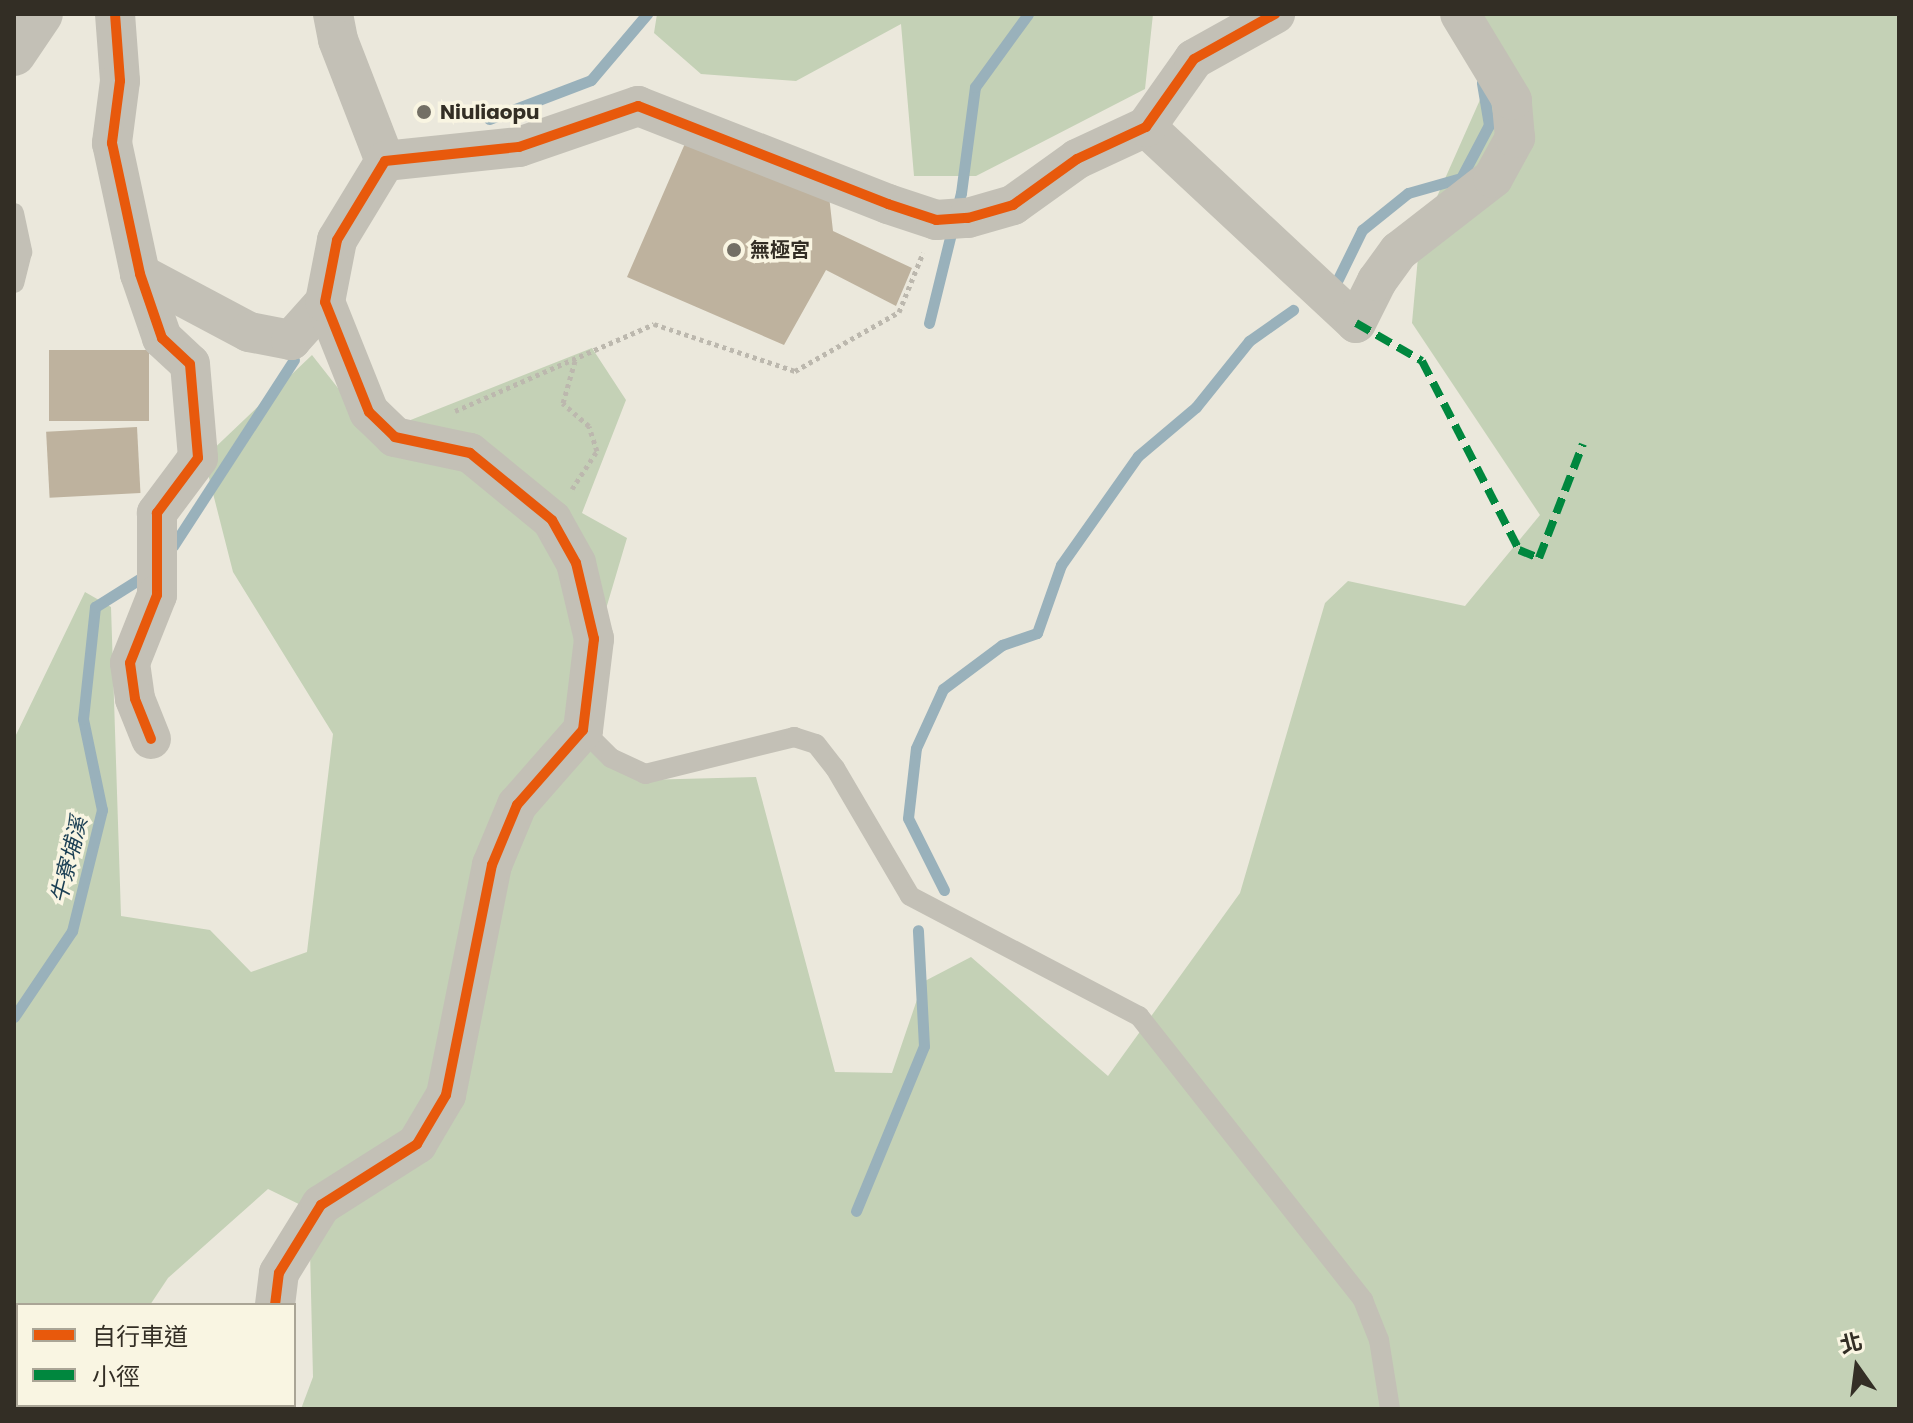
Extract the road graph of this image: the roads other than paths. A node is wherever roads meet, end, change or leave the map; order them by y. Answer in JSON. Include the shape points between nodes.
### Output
{"nodes":[{"id":1,"x":41,"y":14,"type":"edge"},
{"id":2,"x":115,"y":14,"type":"edge"},
{"id":3,"x":333,"y":14,"type":"edge"},
{"id":4,"x":1275,"y":14,"type":"edge"},
{"id":5,"x":1460,"y":14,"type":"edge"},
{"id":6,"x":14,"y":54,"type":"edge"},
{"id":7,"x":1146,"y":127,"type":"junction"},
{"id":8,"x":385,"y":161,"type":"junction"},
{"id":9,"x":14,"y":213,"type":"edge"},
{"id":10,"x":140,"y":274,"type":"junction"},
{"id":11,"x":14,"y":283,"type":"edge"},
{"id":12,"x":325,"y":302,"type":"junction"},
{"id":13,"x":583,"y":730,"type":"junction"},
{"id":14,"x":151,"y":739,"type":"dead end"},
{"id":15,"x":275,"y":1303,"type":"edge"},
{"id":16,"x":1390,"y":1409,"type":"edge"}],
"edges":[{"from":1,"to":6,"type":"street"},
{"from":2,"to":10,"type":"street","via":[[120,81],[112,143]]},
{"from":3,"to":8,"type":"street"},
{"from":4,"to":7,"type":"street","via":[[1194,59]]},
{"from":5,"to":7,"type":"street","via":[[1512,100],[1515,138],[1493,178],[1399,251],[1356,323]]},
{"from":7,"to":8,"type":"street","via":[[1077,159],[1013,205],[952,219],[638,106],[519,147]]},
{"from":8,"to":12,"type":"street","via":[[337,240]]},
{"from":9,"to":11,"type":"lane","via":[[22,252]]},
{"from":10,"to":12,"type":"street","via":[[249,332],[291,340]]},
{"from":10,"to":14,"type":"street","via":[[162,338],[190,364],[198,458],[157,513],[157,595],[130,663],[135,699]]},
{"from":12,"to":13,"type":"street","via":[[369,412],[395,437],[470,453],[552,520],[576,563],[594,639]]},
{"from":13,"to":15,"type":"street","via":[[517,805],[492,865],[446,1095],[417,1144],[321,1205],[279,1273]]},
{"from":13,"to":16,"type":"lane","via":[[611,758],[645,774],[794,737],[816,744],[910,896],[1139,1016],[1363,1300],[1382,1353]]}]}
